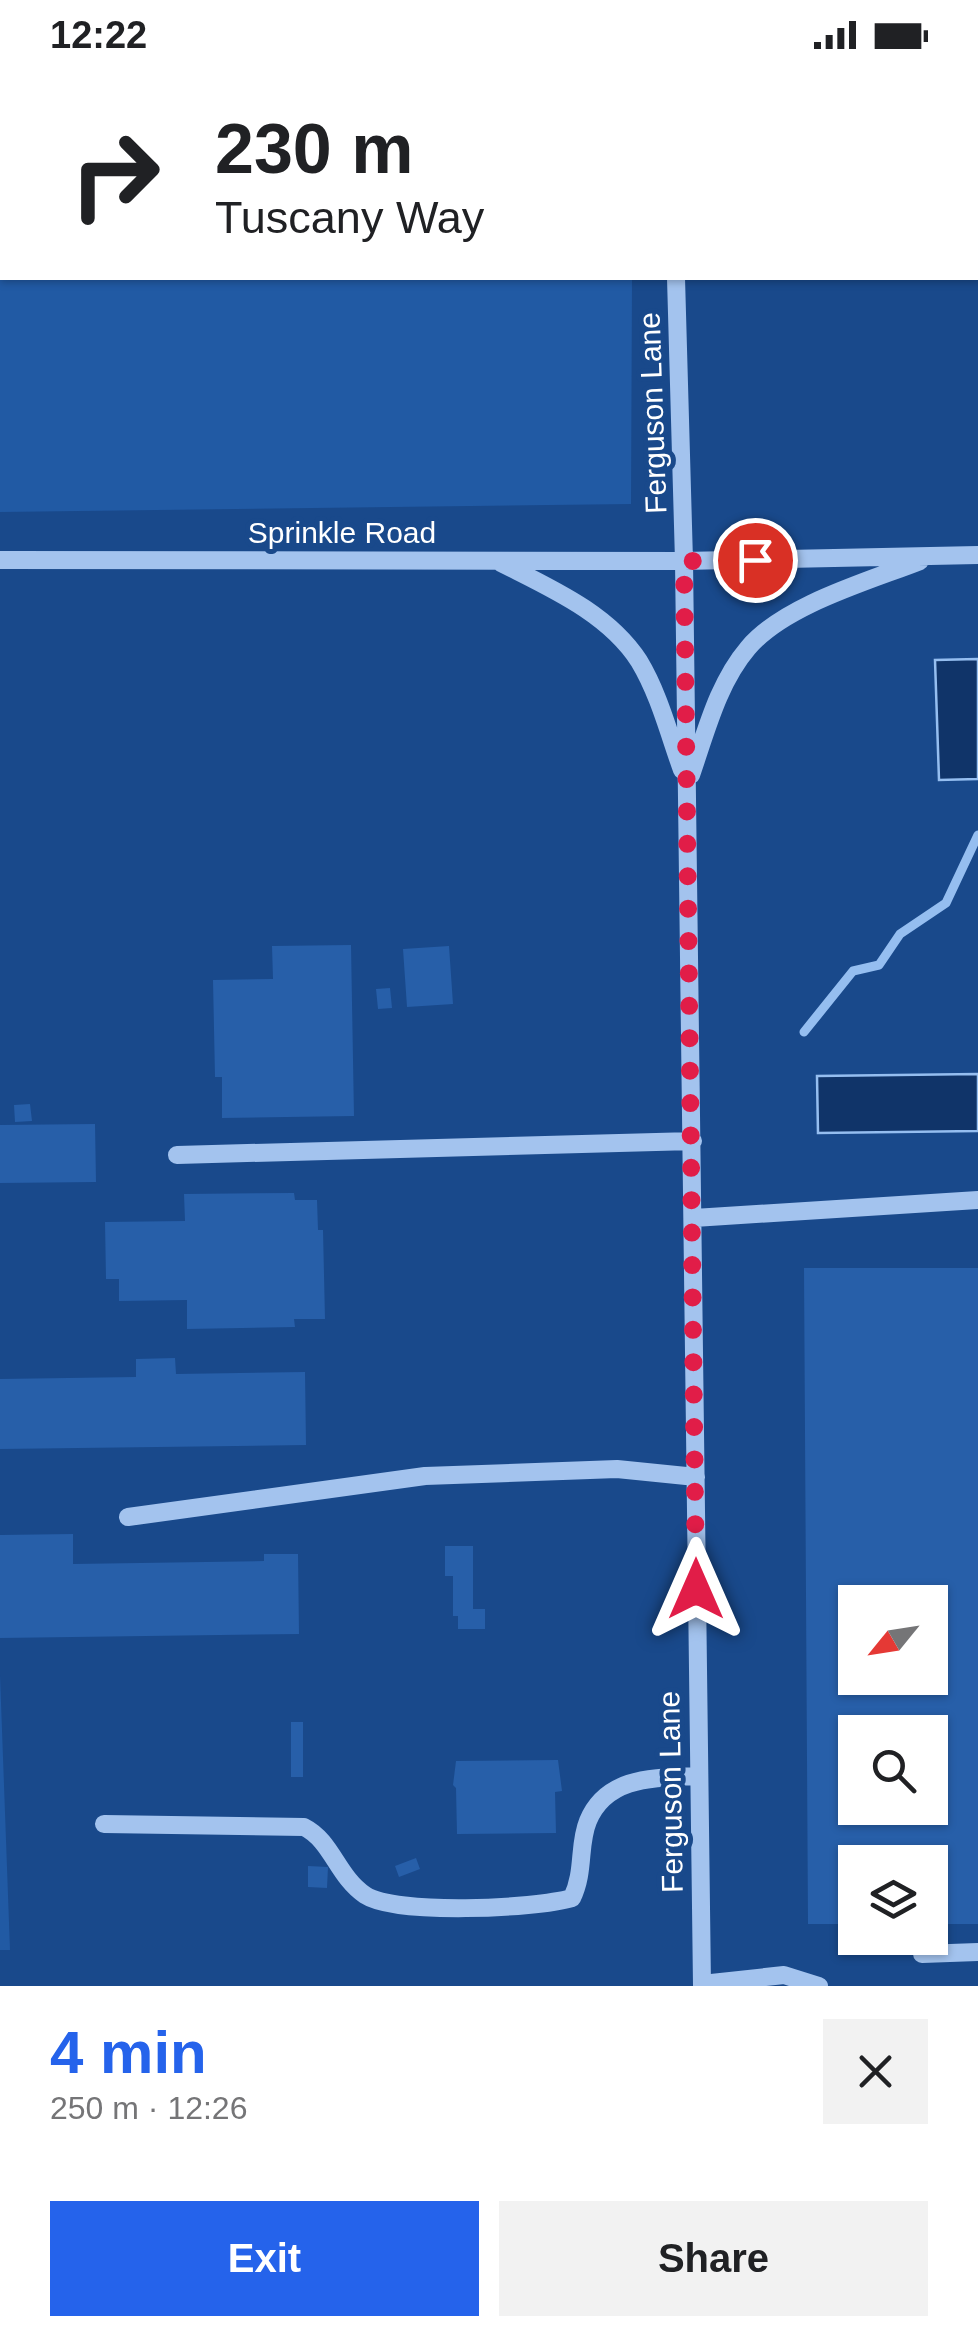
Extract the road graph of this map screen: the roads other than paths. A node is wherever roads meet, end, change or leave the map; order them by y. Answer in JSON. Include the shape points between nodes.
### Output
{"nodes":[{"id":1,"x":676,"y":280,"type":"edge"},
{"id":2,"x":978,"y":554,"type":"edge"},
{"id":3,"x":932,"y":556,"type":"junction"},
{"id":4,"x":0,"y":560,"type":"edge"},
{"id":5,"x":496,"y":561,"type":"junction"},
{"id":6,"x":684,"y":561,"type":"junction"},
{"id":7,"x":688,"y":785,"type":"junction"},
{"id":8,"x":693,"y":1141,"type":"junction"},
{"id":9,"x":177,"y":1155,"type":"dead end"},
{"id":10,"x":978,"y":1200,"type":"edge"},
{"id":11,"x":694,"y":1218,"type":"junction"},
{"id":12,"x":696,"y":1477,"type":"junction"},
{"id":13,"x":128,"y":1517,"type":"dead end"},
{"id":14,"x":698,"y":1776,"type":"junction"},
{"id":15,"x":104,"y":1824,"type":"dead end"},
{"id":16,"x":978,"y":1952,"type":"edge"},
{"id":17,"x":948,"y":1953,"type":"edge"},
{"id":18,"x":702,"y":1985,"type":"edge"},
{"id":19,"x":818,"y":1986,"type":"edge"}],
"edges":[{"from":1,"to":6,"type":"street","name":"Ferguson Lane"},
{"from":2,"to":3,"type":"street","name":"Sprinkle Road"},
{"from":3,"to":6,"type":"street","name":"Sprinkle Road"},
{"from":3,"to":7,"type":"street","via":[[809,607],[748,647],[720,694]]},
{"from":4,"to":5,"type":"street","name":"Sprinkle Road"},
{"from":5,"to":6,"type":"street","name":"Sprinkle Road"},
{"from":5,"to":7,"type":"street","via":[[570,600],[625,643],[650,680]]},
{"from":6,"to":7,"type":"street","name":"Ferguson Lane"},
{"from":7,"to":8,"type":"street","name":"Ferguson Lane"},
{"from":8,"to":9,"type":"street"},
{"from":8,"to":11,"type":"street","name":"Ferguson Lane"},
{"from":10,"to":11,"type":"street"},
{"from":11,"to":12,"type":"street","name":"Ferguson Lane"},
{"from":12,"to":13,"type":"street","via":[[617,1469],[426,1476]]},
{"from":12,"to":14,"type":"street","name":"Ferguson Lane"},
{"from":14,"to":15,"type":"street","via":[[622,1783],[588,1821],[572,1898],[512,1909],[383,1904],[363,1894],[335,1865],[321,1836],[304,1827]]},
{"from":14,"to":18,"type":"street","name":"Ferguson Lane"},
{"from":16,"to":17,"type":"street"},
{"from":18,"to":19,"type":"street","via":[[784,1975]]}]}
